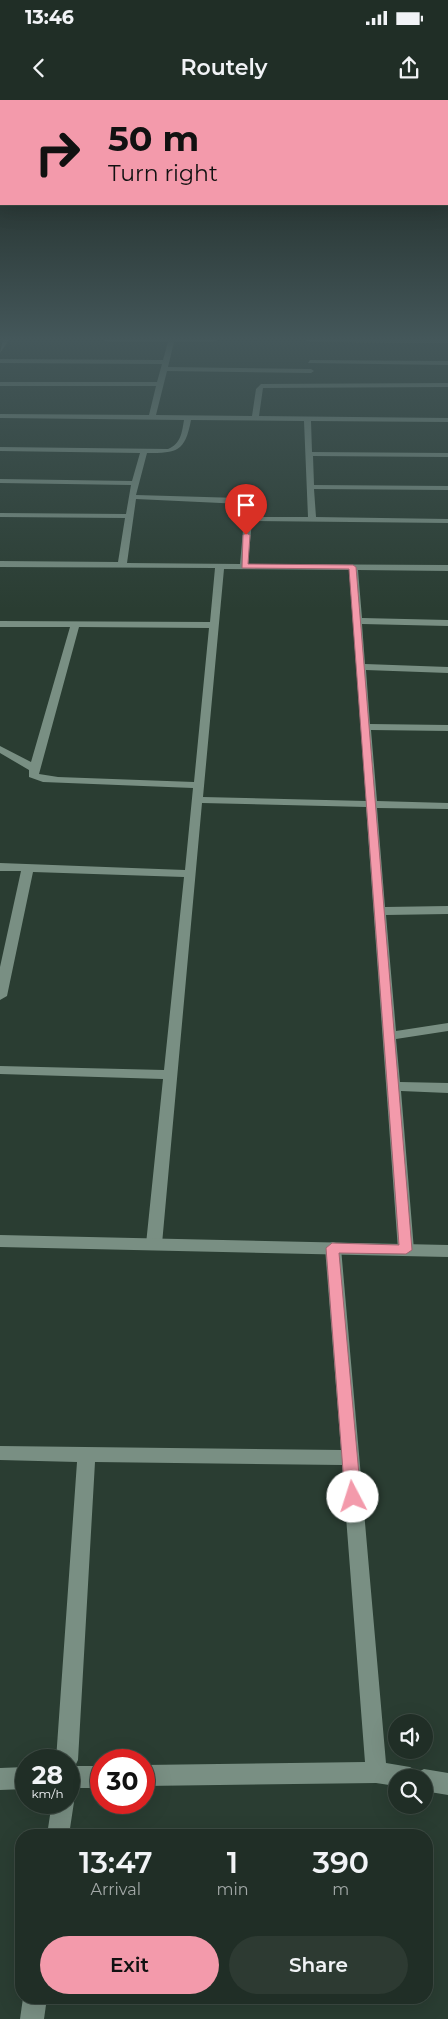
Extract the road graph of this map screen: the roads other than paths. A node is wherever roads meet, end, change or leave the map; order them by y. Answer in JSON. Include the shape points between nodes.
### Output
{"nodes":[{"id":1,"x":185,"y":430,"type":"edge"},
{"id":2,"x":308,"y":430,"type":"edge"},
{"id":3,"x":0,"y":449,"type":"edge"},
{"id":4,"x":144,"y":451,"type":"junction"},
{"id":5,"x":309,"y":454,"type":"junction"},
{"id":6,"x":448,"y":455,"type":"edge"},
{"id":7,"x":0,"y":481,"type":"edge"},
{"id":8,"x":137,"y":483,"type":"junction"},
{"id":9,"x":310,"y":487,"type":"junction"},
{"id":10,"x":448,"y":488,"type":"edge"},
{"id":11,"x":132,"y":497,"type":"junction"},
{"id":12,"x":0,"y":515,"type":"edge"},
{"id":13,"x":129,"y":516,"type":"junction"},
{"id":14,"x":248,"y":519,"type":"junction"},
{"id":15,"x":312,"y":520,"type":"junction"},
{"id":16,"x":448,"y":521,"type":"edge"},
{"id":17,"x":0,"y":564,"type":"edge"},
{"id":18,"x":122,"y":565,"type":"junction"},
{"id":19,"x":220,"y":566,"type":"junction"},
{"id":20,"x":244,"y":566,"type":"junction"},
{"id":21,"x":353,"y":567,"type":"junction"},
{"id":22,"x":448,"y":568,"type":"edge"},
{"id":23,"x":357,"y":622,"type":"junction"},
{"id":24,"x":448,"y":623,"type":"edge"},
{"id":25,"x":0,"y":624,"type":"edge"},
{"id":26,"x":75,"y":624,"type":"junction"},
{"id":27,"x":215,"y":625,"type":"junction"},
{"id":28,"x":361,"y":668,"type":"junction"},
{"id":29,"x":448,"y":670,"type":"edge"},
{"id":30,"x":366,"y":727,"type":"junction"},
{"id":31,"x":448,"y":728,"type":"edge"},
{"id":32,"x":0,"y":748,"type":"edge"},
{"id":33,"x":34,"y":768,"type":"junction"},
{"id":34,"x":198,"y":785,"type":"junction"},
{"id":35,"x":198,"y":800,"type":"junction"},
{"id":36,"x":372,"y":804,"type":"junction"},
{"id":37,"x":448,"y":806,"type":"edge"},
{"id":38,"x":0,"y":867,"type":"edge"},
{"id":39,"x":28,"y":868,"type":"junction"},
{"id":40,"x":190,"y":874,"type":"junction"},
{"id":41,"x":448,"y":910,"type":"edge"},
{"id":42,"x":380,"y":911,"type":"junction"},
{"id":43,"x":0,"y":996,"type":"edge"},
{"id":44,"x":448,"y":1027,"type":"edge"},
{"id":45,"x":389,"y":1036,"type":"junction"},
{"id":46,"x":0,"y":1070,"type":"edge"},
{"id":47,"x":170,"y":1075,"type":"junction"},
{"id":48,"x":393,"y":1086,"type":"junction"},
{"id":49,"x":448,"y":1088,"type":"edge"},
{"id":50,"x":0,"y":1241,"type":"edge"},
{"id":51,"x":154,"y":1244,"type":"junction"},
{"id":52,"x":332,"y":1248,"type":"junction"},
{"id":53,"x":406,"y":1250,"type":"junction"},
{"id":54,"x":448,"y":1251,"type":"edge"},
{"id":55,"x":0,"y":1453,"type":"edge"},
{"id":56,"x":86,"y":1454,"type":"junction"},
{"id":57,"x":350,"y":1458,"type":"junction"},
{"id":58,"x":68,"y":1749,"type":"edge"},
{"id":59,"x":376,"y":1772,"type":"junction"},
{"id":60,"x":388,"y":1774,"type":"edge"},
{"id":61,"x":155,"y":1776,"type":"edge"},
{"id":62,"x":15,"y":1778,"type":"edge"},
{"id":63,"x":0,"y":1779,"type":"edge"},
{"id":64,"x":433,"y":1782,"type":"edge"},
{"id":65,"x":448,"y":1784,"type":"edge"},
{"id":66,"x":61,"y":1814,"type":"edge"},
{"id":67,"x":59,"y":1829,"type":"edge"},
{"id":68,"x":34,"y":2004,"type":"edge"},
{"id":69,"x":32,"y":2019,"type":"edge"}],
"edges":[{"from":1,"to":4,"type":"street","via":[[177,449]]},
{"from":2,"to":5,"type":"street"},
{"from":3,"to":4,"type":"street"},
{"from":4,"to":8,"type":"street"},
{"from":5,"to":6,"type":"street"},
{"from":5,"to":9,"type":"street"},
{"from":7,"to":8,"type":"street"},
{"from":8,"to":11,"type":"street"},
{"from":9,"to":10,"type":"street"},
{"from":9,"to":15,"type":"street"},
{"from":11,"to":13,"type":"street"},
{"from":11,"to":14,"type":"street","via":[[239,500],[246,503]]},
{"from":12,"to":13,"type":"street"},
{"from":13,"to":18,"type":"street"},
{"from":14,"to":15,"type":"street"},
{"from":14,"to":20,"type":"street"},
{"from":15,"to":16,"type":"street"},
{"from":17,"to":18,"type":"street"},
{"from":18,"to":19,"type":"street"},
{"from":19,"to":20,"type":"street"},
{"from":19,"to":27,"type":"street"},
{"from":20,"to":21,"type":"street"},
{"from":21,"to":22,"type":"street"},
{"from":21,"to":23,"type":"street"},
{"from":23,"to":24,"type":"street"},
{"from":23,"to":28,"type":"street"},
{"from":25,"to":26,"type":"street"},
{"from":26,"to":27,"type":"street"},
{"from":26,"to":33,"type":"street"},
{"from":27,"to":34,"type":"street"},
{"from":28,"to":29,"type":"street"},
{"from":28,"to":30,"type":"street"},
{"from":30,"to":31,"type":"street"},
{"from":30,"to":36,"type":"street"},
{"from":32,"to":33,"type":"street"},
{"from":33,"to":34,"type":"street","via":[[33,775],[43,780]]},
{"from":34,"to":35,"type":"street"},
{"from":35,"to":36,"type":"street"},
{"from":35,"to":40,"type":"street"},
{"from":36,"to":37,"type":"street"},
{"from":36,"to":42,"type":"street"},
{"from":38,"to":39,"type":"street"},
{"from":39,"to":40,"type":"street"},
{"from":39,"to":43,"type":"street"},
{"from":40,"to":47,"type":"street"},
{"from":41,"to":42,"type":"street"},
{"from":42,"to":45,"type":"street"},
{"from":44,"to":45,"type":"street"},
{"from":45,"to":48,"type":"street"},
{"from":46,"to":47,"type":"street"},
{"from":47,"to":51,"type":"street"},
{"from":48,"to":49,"type":"street"},
{"from":48,"to":53,"type":"street"},
{"from":50,"to":51,"type":"street"},
{"from":51,"to":52,"type":"street"},
{"from":52,"to":53,"type":"street"},
{"from":52,"to":57,"type":"street"},
{"from":53,"to":54,"type":"street"},
{"from":55,"to":56,"type":"street"},
{"from":56,"to":57,"type":"street"},
{"from":56,"to":58,"type":"street"},
{"from":57,"to":59,"type":"street"},
{"from":59,"to":60,"type":"street"},
{"from":59,"to":61,"type":"street"},
{"from":62,"to":63,"type":"street"},
{"from":64,"to":65,"type":"street"},
{"from":66,"to":67,"type":"street"},
{"from":68,"to":69,"type":"street"}]}
